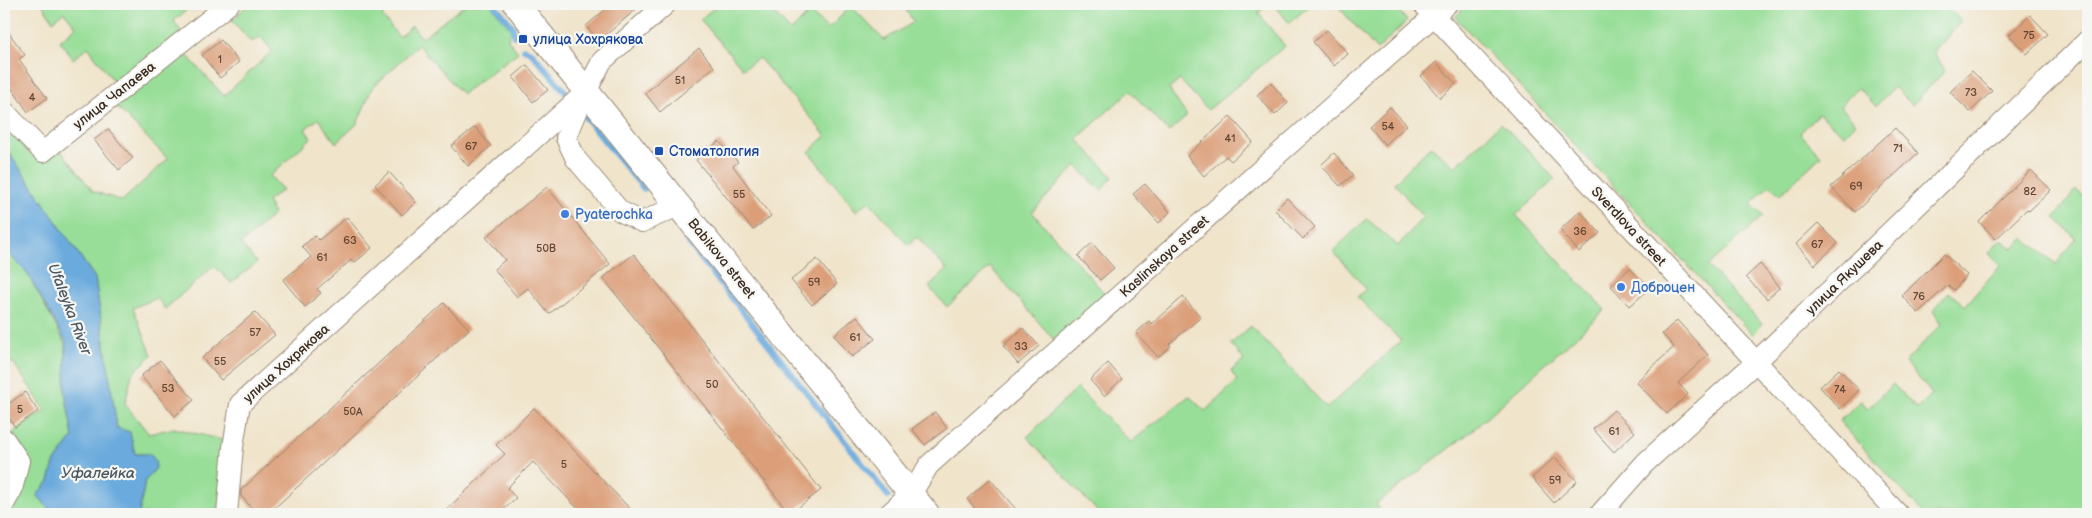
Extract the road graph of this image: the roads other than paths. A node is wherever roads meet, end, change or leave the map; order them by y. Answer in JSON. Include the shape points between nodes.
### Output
{"nodes":[{"id":1,"x":229,"y":4,"type":"edge"},
{"id":2,"x":516,"y":4,"type":"edge"},
{"id":3,"x":666,"y":4,"type":"edge"},
{"id":4,"x":1435,"y":8,"type":"edge"},
{"id":5,"x":2088,"y":40,"type":"edge"},
{"id":6,"x":586,"y":92,"type":"junction"},
{"id":7,"x":4,"y":111,"type":"edge"},
{"id":8,"x":680,"y":206,"type":"junction"},
{"id":9,"x":1756,"y":362,"type":"junction"},
{"id":10,"x":4,"y":439,"type":"edge"},
{"id":11,"x":911,"y":494,"type":"junction"},
{"id":12,"x":8,"y":497,"type":"edge"},
{"id":13,"x":1606,"y":513,"type":"edge"},
{"id":14,"x":227,"y":514,"type":"edge"},
{"id":15,"x":889,"y":514,"type":"edge"},
{"id":16,"x":926,"y":514,"type":"edge"},
{"id":17,"x":1898,"y":514,"type":"edge"}],
"edges":[{"from":1,"to":7,"type":"street","name":"улица Чапаева","via":[[43,152]]},
{"from":2,"to":6,"type":"main road","name":"Babikova street"},
{"from":3,"to":6,"type":"street","name":"улица Хохрякова","via":[[602,61]]},
{"from":4,"to":9,"type":"street","name":"Sverdlova street"},
{"from":4,"to":11,"type":"street","name":"Kaslinskaya street","via":[[929,465]]},
{"from":5,"to":9,"type":"street","name":"улица Якушева"},
{"from":6,"to":8,"type":"main road","name":"Babikova street"},
{"from":6,"to":8,"type":"street","via":[[566,138],[576,158],[620,211],[642,222]]},
{"from":6,"to":14,"type":"street","name":"улица Хохрякова","via":[[240,404],[232,446]]},
{"from":8,"to":11,"type":"main road","name":"Babikova street"},
{"from":9,"to":13,"type":"street","name":"улица Якушева","via":[[1645,463]]},
{"from":9,"to":17,"type":"street","name":"Sverdlova street"},
{"from":10,"to":12,"type":"street","via":[[19,461]]},
{"from":11,"to":15,"type":"street","name":"Kaslinskaya street"},
{"from":11,"to":16,"type":"main road","name":"Babikova street"}]}
